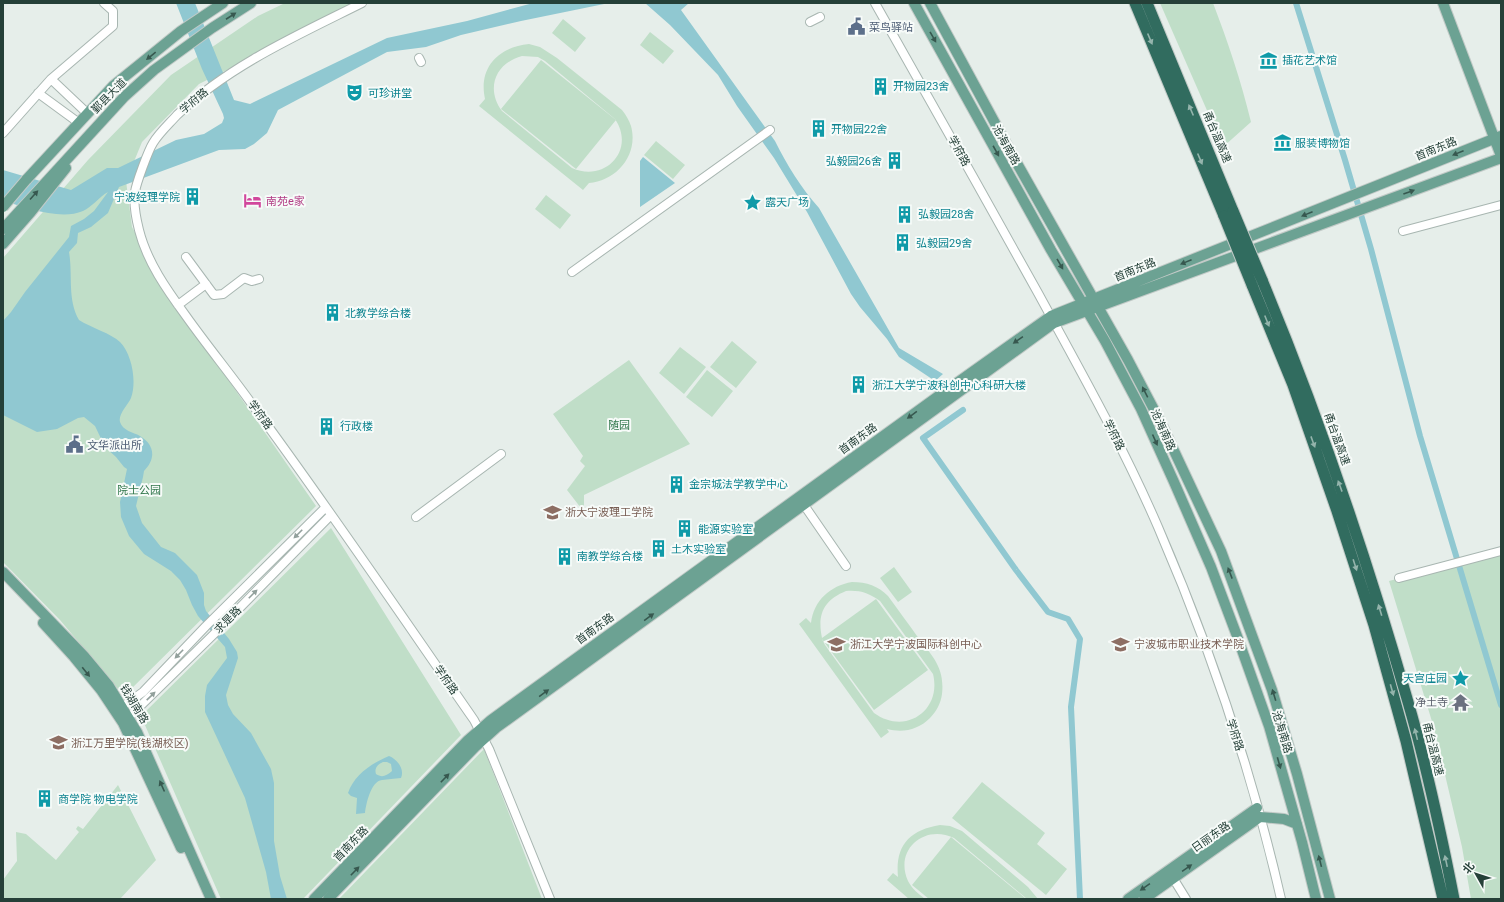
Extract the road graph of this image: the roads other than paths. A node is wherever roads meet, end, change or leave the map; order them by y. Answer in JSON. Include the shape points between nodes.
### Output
{"nodes":[{"id":1,"x":104,"y":3,"type":"edge"},
{"id":2,"x":223,"y":3,"type":"edge"},
{"id":3,"x":250,"y":3,"type":"edge"},
{"id":4,"x":362,"y":3,"type":"edge"},
{"id":5,"x":875,"y":3,"type":"edge"},
{"id":6,"x":914,"y":3,"type":"edge"},
{"id":7,"x":930,"y":3,"type":"edge"},
{"id":8,"x":1135,"y":3,"type":"edge"},
{"id":9,"x":1147,"y":3,"type":"edge"},
{"id":10,"x":1444,"y":3,"type":"edge"},
{"id":11,"x":820,"y":17,"type":"dead end"},
{"id":12,"x":810,"y":22,"type":"dead end"},
{"id":13,"x":51,"y":79,"type":"junction"},
{"id":14,"x":38,"y":93,"type":"junction"},
{"id":15,"x":88,"y":114,"type":"junction"},
{"id":16,"x":79,"y":123,"type":"junction"},
{"id":17,"x":770,"y":130,"type":"dead end"},
{"id":18,"x":3,"y":134,"type":"edge"},
{"id":19,"x":1498,"y":137,"type":"edge"},
{"id":20,"x":1501,"y":157,"type":"edge"},
{"id":21,"x":55,"y":177,"type":"junction"},
{"id":22,"x":28,"y":178,"type":"junction"},
{"id":23,"x":3,"y":200,"type":"edge"},
{"id":24,"x":1501,"y":205,"type":"edge"},
{"id":25,"x":3,"y":207,"type":"edge"},
{"id":26,"x":1228,"y":213,"type":"junction"},
{"id":27,"x":3,"y":228,"type":"edge"},
{"id":28,"x":1403,"y":231,"type":"dead end"},
{"id":29,"x":1240,"y":241,"type":"junction"},
{"id":30,"x":3,"y":244,"type":"edge"},
{"id":31,"x":186,"y":257,"type":"dead end"},
{"id":32,"x":572,"y":272,"type":"dead end"},
{"id":33,"x":259,"y":280,"type":"dead end"},
{"id":34,"x":1257,"y":282,"type":"junction"},
{"id":35,"x":206,"y":284,"type":"junction"},
{"id":36,"x":1097,"y":303,"type":"junction"},
{"id":37,"x":178,"y":305,"type":"junction"},
{"id":38,"x":1085,"y":307,"type":"junction"},
{"id":39,"x":1053,"y":320,"type":"junction"},
{"id":40,"x":501,"y":454,"type":"dead end"},
{"id":41,"x":804,"y":505,"type":"junction"},
{"id":42,"x":326,"y":507,"type":"junction"},
{"id":43,"x":331,"y":515,"type":"junction"},
{"id":44,"x":416,"y":517,"type":"dead end"},
{"id":45,"x":1501,"y":551,"type":"edge"},
{"id":46,"x":846,"y":566,"type":"dead end"},
{"id":47,"x":3,"y":572,"type":"edge"},
{"id":48,"x":1399,"y":578,"type":"dead end"},
{"id":49,"x":3,"y":582,"type":"edge"},
{"id":50,"x":119,"y":710,"type":"junction"},
{"id":51,"x":125,"y":720,"type":"junction"},
{"id":52,"x":482,"y":734,"type":"junction"},
{"id":53,"x":1258,"y":813,"type":"junction"},
{"id":54,"x":1297,"y":824,"type":"junction"},
{"id":55,"x":1173,"y":878,"type":"junction"},
{"id":56,"x":203,"y":899,"type":"edge"},
{"id":57,"x":211,"y":899,"type":"edge"},
{"id":58,"x":314,"y":899,"type":"edge"},
{"id":59,"x":328,"y":899,"type":"edge"},
{"id":60,"x":550,"y":899,"type":"edge"},
{"id":61,"x":1128,"y":899,"type":"edge"},
{"id":62,"x":1144,"y":899,"type":"edge"},
{"id":63,"x":1186,"y":899,"type":"edge"},
{"id":64,"x":1281,"y":899,"type":"edge"},
{"id":65,"x":1316,"y":899,"type":"edge"},
{"id":66,"x":1330,"y":899,"type":"edge"},
{"id":67,"x":1443,"y":899,"type":"edge"},
{"id":68,"x":1454,"y":899,"type":"edge"}],
"edges":[{"from":1,"to":13,"type":"street","via":[[113,11],[113,26]]},
{"from":2,"to":15,"type":"main road","name":"鄞县大道","one_way":true,"via":[[181,31],[113,86]]},
{"from":21,"to":3,"type":"main road","name":"鄞县大道","one_way":true,"via":[[124,96],[154,70]]},
{"from":4,"to":37,"type":"street","name":"学府路","via":[[272,49],[226,76],[194,100],[164,128],[152,144],[135,192],[139,231],[163,283]]},
{"from":5,"to":39,"type":"street","name":"学府路"},
{"from":6,"to":38,"type":"main road","name":"沧海南路","one_way":true},
{"from":7,"to":36,"type":"main road","name":"沧海南路"},
{"from":8,"to":26,"type":"highway","name":"甬台温高速","one_way":true},
{"from":26,"to":9,"type":"highway","name":"甬台温高速","one_way":true},
{"from":10,"to":19,"type":"main road"},
{"from":11,"to":12,"type":"street"},
{"from":13,"to":14,"type":"street"},
{"from":13,"to":15,"type":"street"},
{"from":14,"to":16,"type":"street"},
{"from":14,"to":18,"type":"street"},
{"from":15,"to":16,"type":"main road","name":"鄞县大道"},
{"from":16,"to":22,"type":"main road","name":"鄞县大道"},
{"from":17,"to":32,"type":"street"},
{"from":19,"to":20,"type":"main road"},
{"from":19,"to":29,"type":"main road","name":"首南东路","one_way":true},
{"from":36,"to":20,"type":"main road","name":"首南东路","one_way":true,"via":[[1373,206]]},
{"from":27,"to":21,"type":"main road","name":"鄞县大道","one_way":true},
{"from":21,"to":30,"type":"main road","via":[[31,212]]},
{"from":22,"to":23,"type":"main road","bridge":true},
{"from":22,"to":25,"type":"main road","name":"鄞县大道","bridge":true},
{"from":24,"to":28,"type":"street"},
{"from":26,"to":29,"type":"highway","name":"甬台温高速","bridge":true},
{"from":29,"to":34,"type":"highway","name":"甬台温高速","bridge":true},
{"from":29,"to":36,"type":"main road","name":"首南东路","one_way":true},
{"from":31,"to":35,"type":"street"},
{"from":33,"to":35,"type":"street","via":[[244,278],[223,294],[214,295]]},
{"from":34,"to":67,"type":"highway","name":"甬台温高速","one_way":true,"via":[[1374,625],[1406,740]]},
{"from":68,"to":34,"type":"highway","name":"甬台温高速","one_way":true,"via":[[1408,703],[1353,522],[1289,346]]},
{"from":35,"to":37,"type":"street"},
{"from":36,"to":38,"type":"main road","name":"首南东路"},
{"from":66,"to":36,"type":"main road","name":"沧海南路","one_way":true,"via":[[1272,690],[1221,551],[1161,423]]},
{"from":37,"to":42,"type":"street","name":"学府路"},
{"from":38,"to":39,"type":"main road","name":"首南东路"},
{"from":38,"to":54,"type":"main road","name":"沧海南路","one_way":true,"via":[[1141,409],[1211,567],[1268,726]]},
{"from":39,"to":41,"type":"main road","name":"首南东路"},
{"from":39,"to":52,"type":"main road","name":"首南东路","one_way":true,"via":[[937,397],[695,571],[491,720]]},
{"from":39,"to":53,"type":"street","name":"学府路","via":[[1092,390],[1158,526],[1215,673]]},
{"from":40,"to":44,"type":"street"},
{"from":41,"to":46,"type":"street"},
{"from":52,"to":41,"type":"main road","name":"首南东路","one_way":true,"via":[[496,728]]},
{"from":42,"to":43,"type":"street","name":"学府路"},
{"from":42,"to":50,"type":"street","name":"求是路","one_way":true,"via":[[143,692]]},
{"from":51,"to":43,"type":"street","name":"求是路","one_way":true},
{"from":43,"to":52,"type":"street","name":"学府路"},
{"from":45,"to":48,"type":"street"},
{"from":47,"to":50,"type":"main road","name":"钱湖南路","via":[[84,656],[109,686]]},
{"from":49,"to":50,"type":"main road","name":"钱湖南路","one_way":true,"via":[[74,657]]},
{"from":50,"to":51,"type":"main road","name":"钱湖南路"},
{"from":51,"to":56,"type":"main road","name":"钱湖南路"},
{"from":57,"to":51,"type":"main road","name":"钱湖南路","one_way":true,"via":[[137,732]]},
{"from":52,"to":58,"type":"main road","name":"首南东路","via":[[468,740]]},
{"from":59,"to":52,"type":"main road","name":"首南东路","one_way":true},
{"from":52,"to":60,"type":"street","name":"学府路"},
{"from":53,"to":54,"type":"main road"},
{"from":55,"to":53,"type":"main road","name":"日丽东路","one_way":true},
{"from":53,"to":61,"type":"main road","name":"日丽东路","one_way":true},
{"from":53,"to":64,"type":"street","name":"学府路"},
{"from":54,"to":65,"type":"main road","name":"沧海南路"},
{"from":55,"to":62,"type":"main road","name":"日丽东路"},
{"from":55,"to":63,"type":"street"}]}
